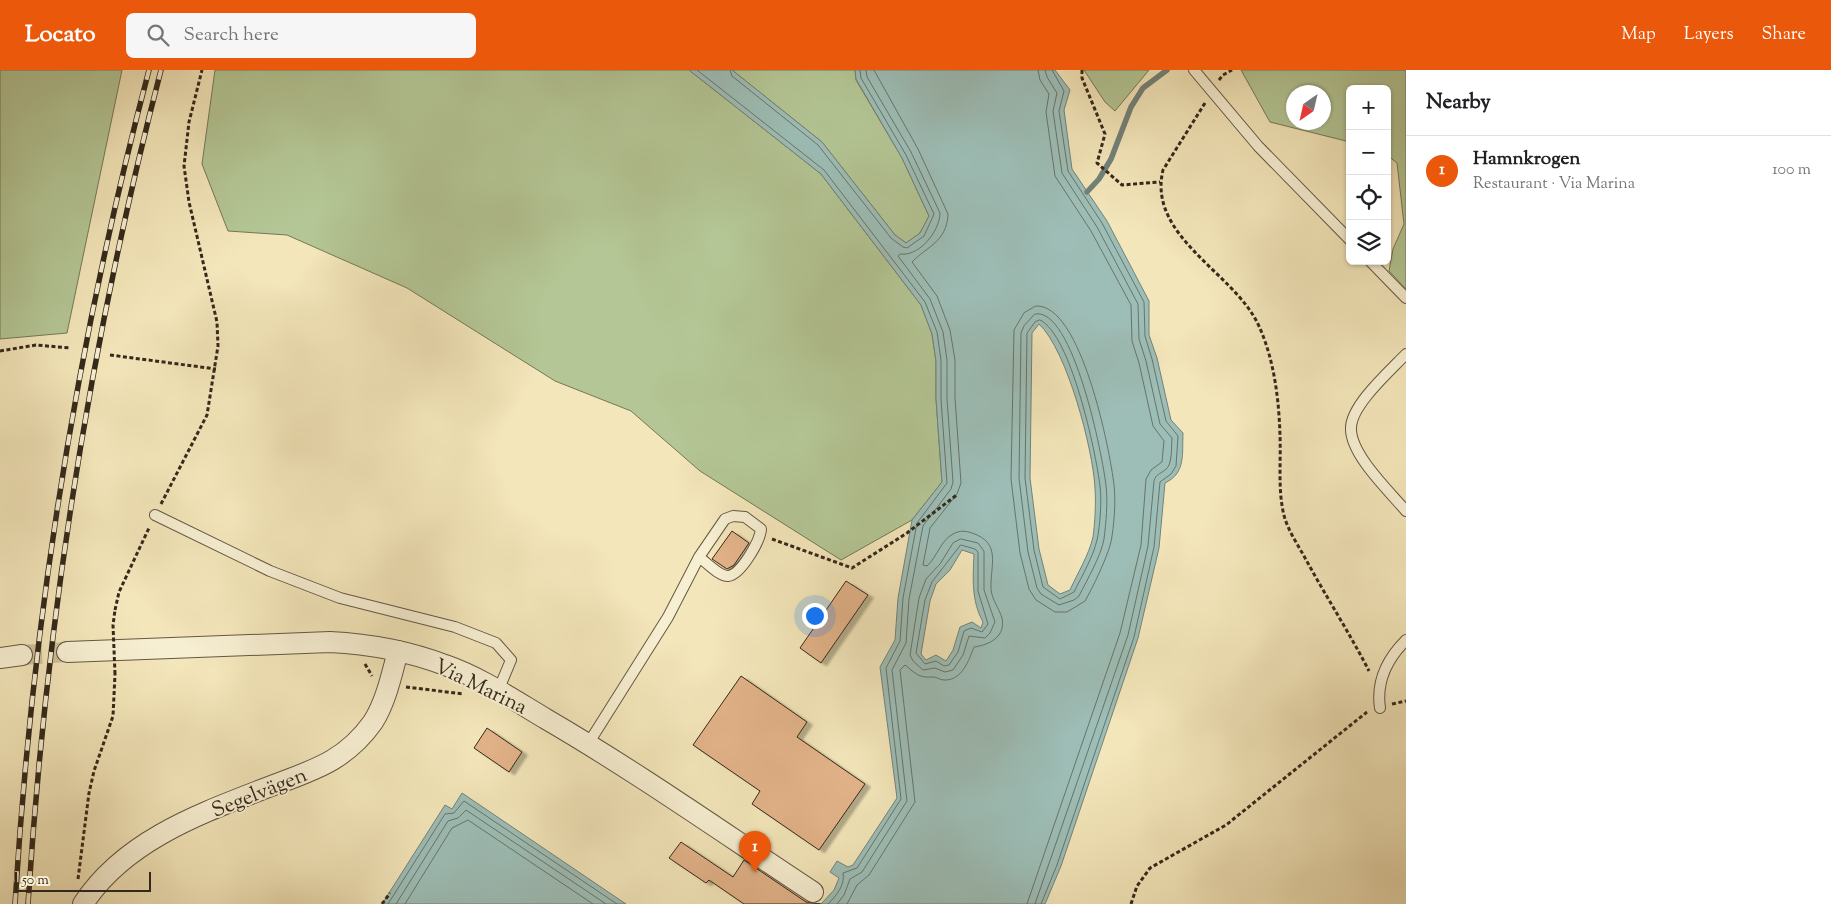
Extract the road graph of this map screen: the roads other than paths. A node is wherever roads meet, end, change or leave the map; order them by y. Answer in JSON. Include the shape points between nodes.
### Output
{"nodes":[{"id":1,"x":1194,"y":70,"type":"edge"},
{"id":2,"x":1346,"y":236,"type":"edge"},
{"id":3,"x":1374,"y":265,"type":"edge"},
{"id":4,"x":1406,"y":298,"type":"edge"},
{"id":5,"x":1406,"y":354,"type":"edge"},
{"id":6,"x":1406,"y":510,"type":"edge"},
{"id":7,"x":154,"y":515,"type":"road end"},
{"id":8,"x":699,"y":557,"type":"junction"},
{"id":9,"x":1406,"y":640,"type":"edge"},
{"id":10,"x":398,"y":651,"type":"junction"},
{"id":11,"x":67,"y":652,"type":"tunnel mouth"},
{"id":12,"x":22,"y":655,"type":"tunnel mouth"},
{"id":13,"x":0,"y":658,"type":"edge"},
{"id":14,"x":498,"y":691,"type":"junction"},
{"id":15,"x":1380,"y":708,"type":"road end"},
{"id":16,"x":588,"y":744,"type":"junction"},
{"id":17,"x":814,"y":892,"type":"dead end"},
{"id":18,"x":83,"y":904,"type":"edge"}],
"edges":[{"from":1,"to":2,"type":"lane","via":[[1258,146]]},
{"from":3,"to":4,"type":"lane"},
{"from":5,"to":6,"type":"lane","via":[[1356,412],[1350,426],[1362,458]]},
{"from":7,"to":14,"type":"lane","via":[[270,570],[340,598],[455,627],[496,643],[511,660]]},
{"from":8,"to":8,"type":"lane","via":[[725,519],[745,517],[761,530],[757,545],[733,574],[720,573]]},
{"from":8,"to":16,"type":"lane","via":[[668,617]]},
{"from":9,"to":15,"type":"lane","via":[[1394,652],[1380,680]]},
{"from":10,"to":11,"type":"street","name":"Via Marina","via":[[365,644],[330,642]]},
{"from":10,"to":14,"type":"street","name":"Via Marina","via":[[447,665]]},
{"from":10,"to":18,"type":"street","name":"Segelvägen","via":[[374,720],[354,745],[330,764],[170,828],[134,851],[91,892]]},
{"from":12,"to":13,"type":"street"},
{"from":14,"to":16,"type":"street","name":"Via Marina"},
{"from":16,"to":17,"type":"street","name":"Via Marina"}]}
